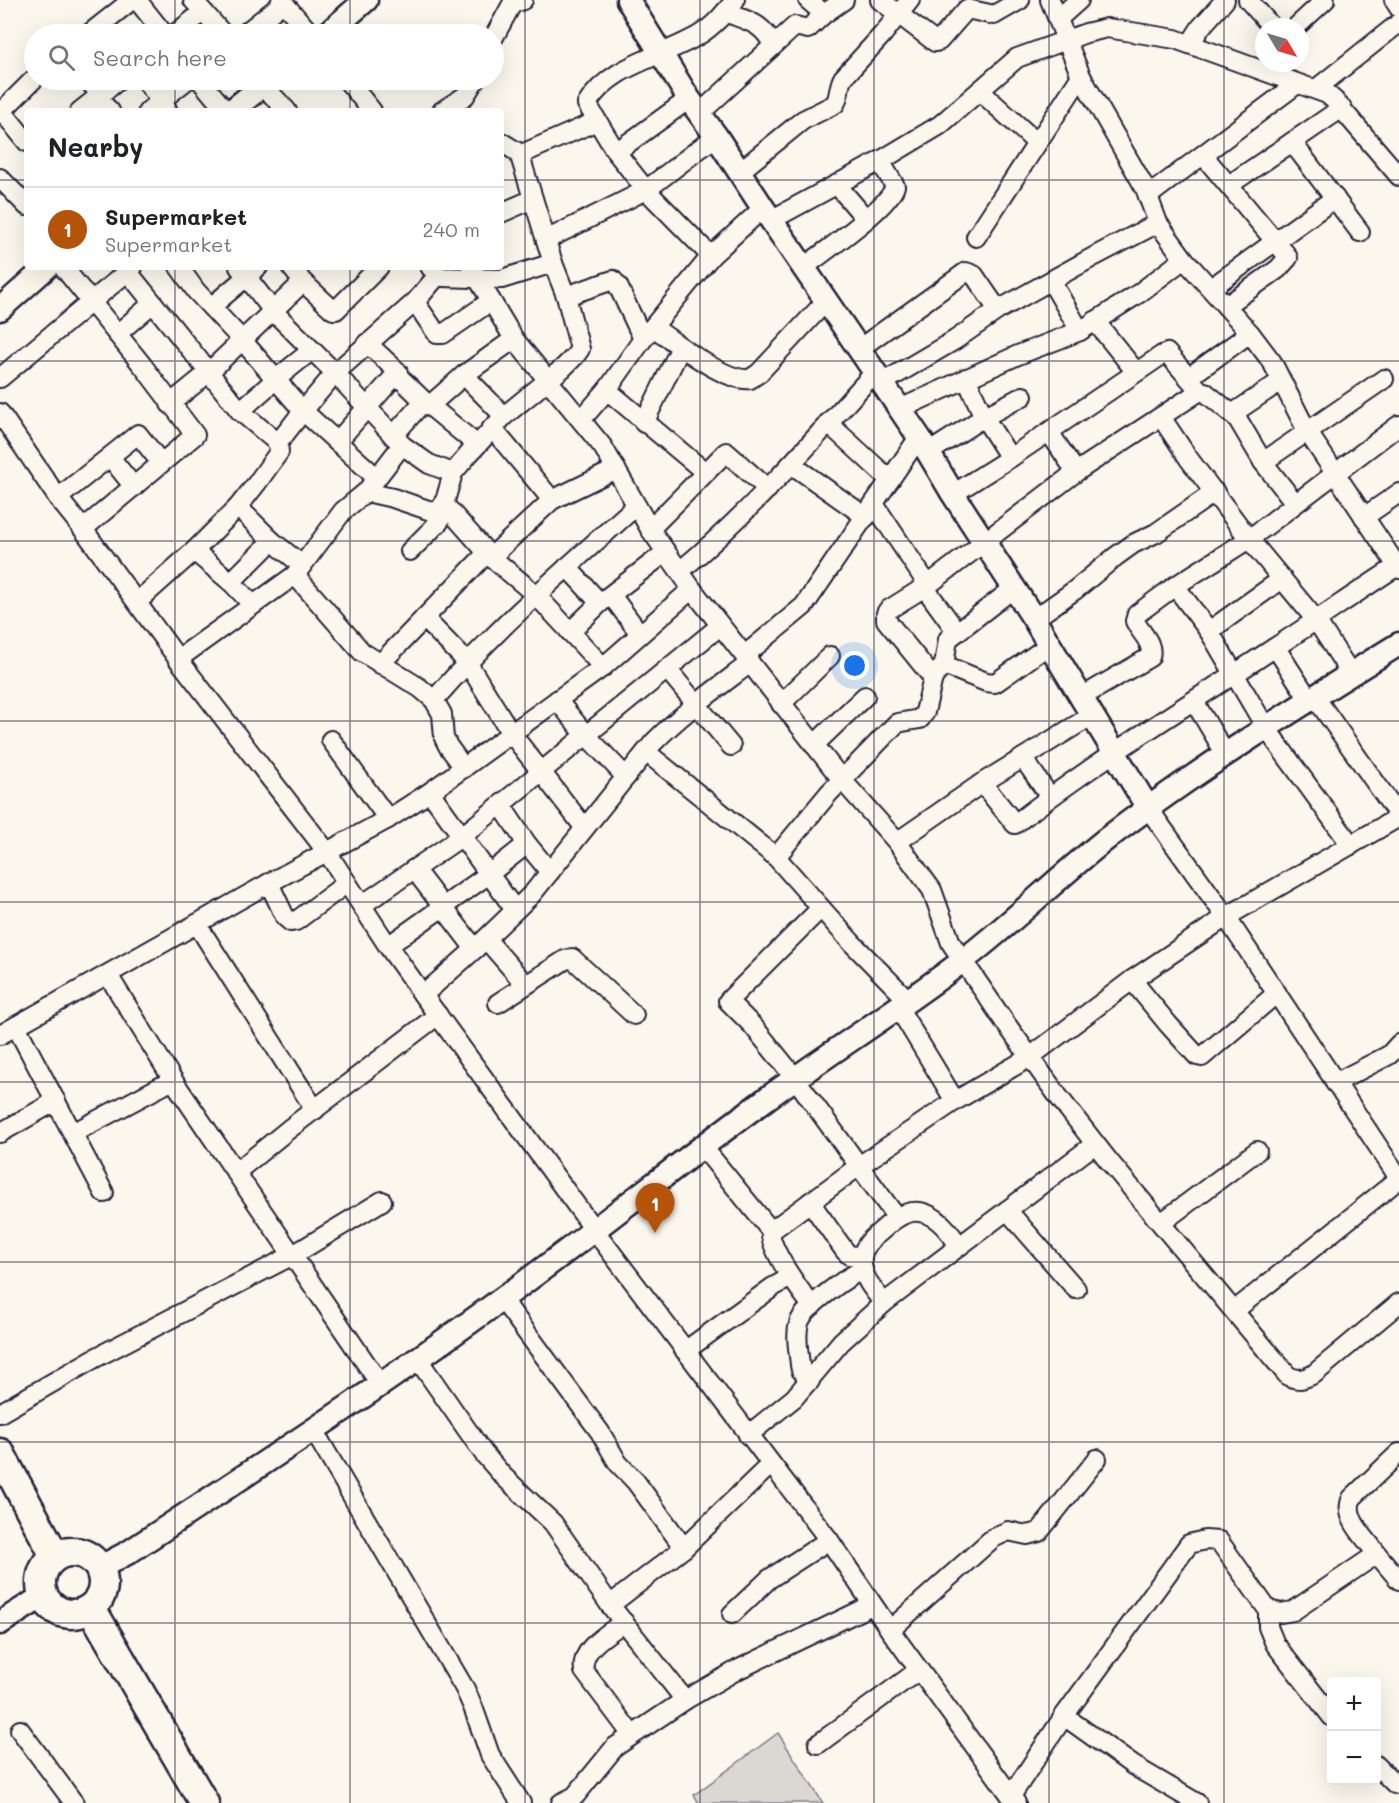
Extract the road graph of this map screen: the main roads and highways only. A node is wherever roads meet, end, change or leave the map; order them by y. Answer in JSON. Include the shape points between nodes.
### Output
{"nodes":[{"id":1,"x":0,"y":1453,"type":"edge"},
{"id":2,"x":55,"y":1556,"type":"junction"},
{"id":3,"x":91,"y":1608,"type":"junction"},
{"id":4,"x":204,"y":1803,"type":"edge"}],
"edges":[{"from":1,"to":2,"type":"main road"},
{"from":2,"to":3,"type":"main road","via":[[83,1553],[99,1568],[102,1591]]},
{"from":2,"to":3,"type":"main road","via":[[42,1572],[43,1596],[62,1613]]},
{"from":3,"to":4,"type":"main road"}]}
